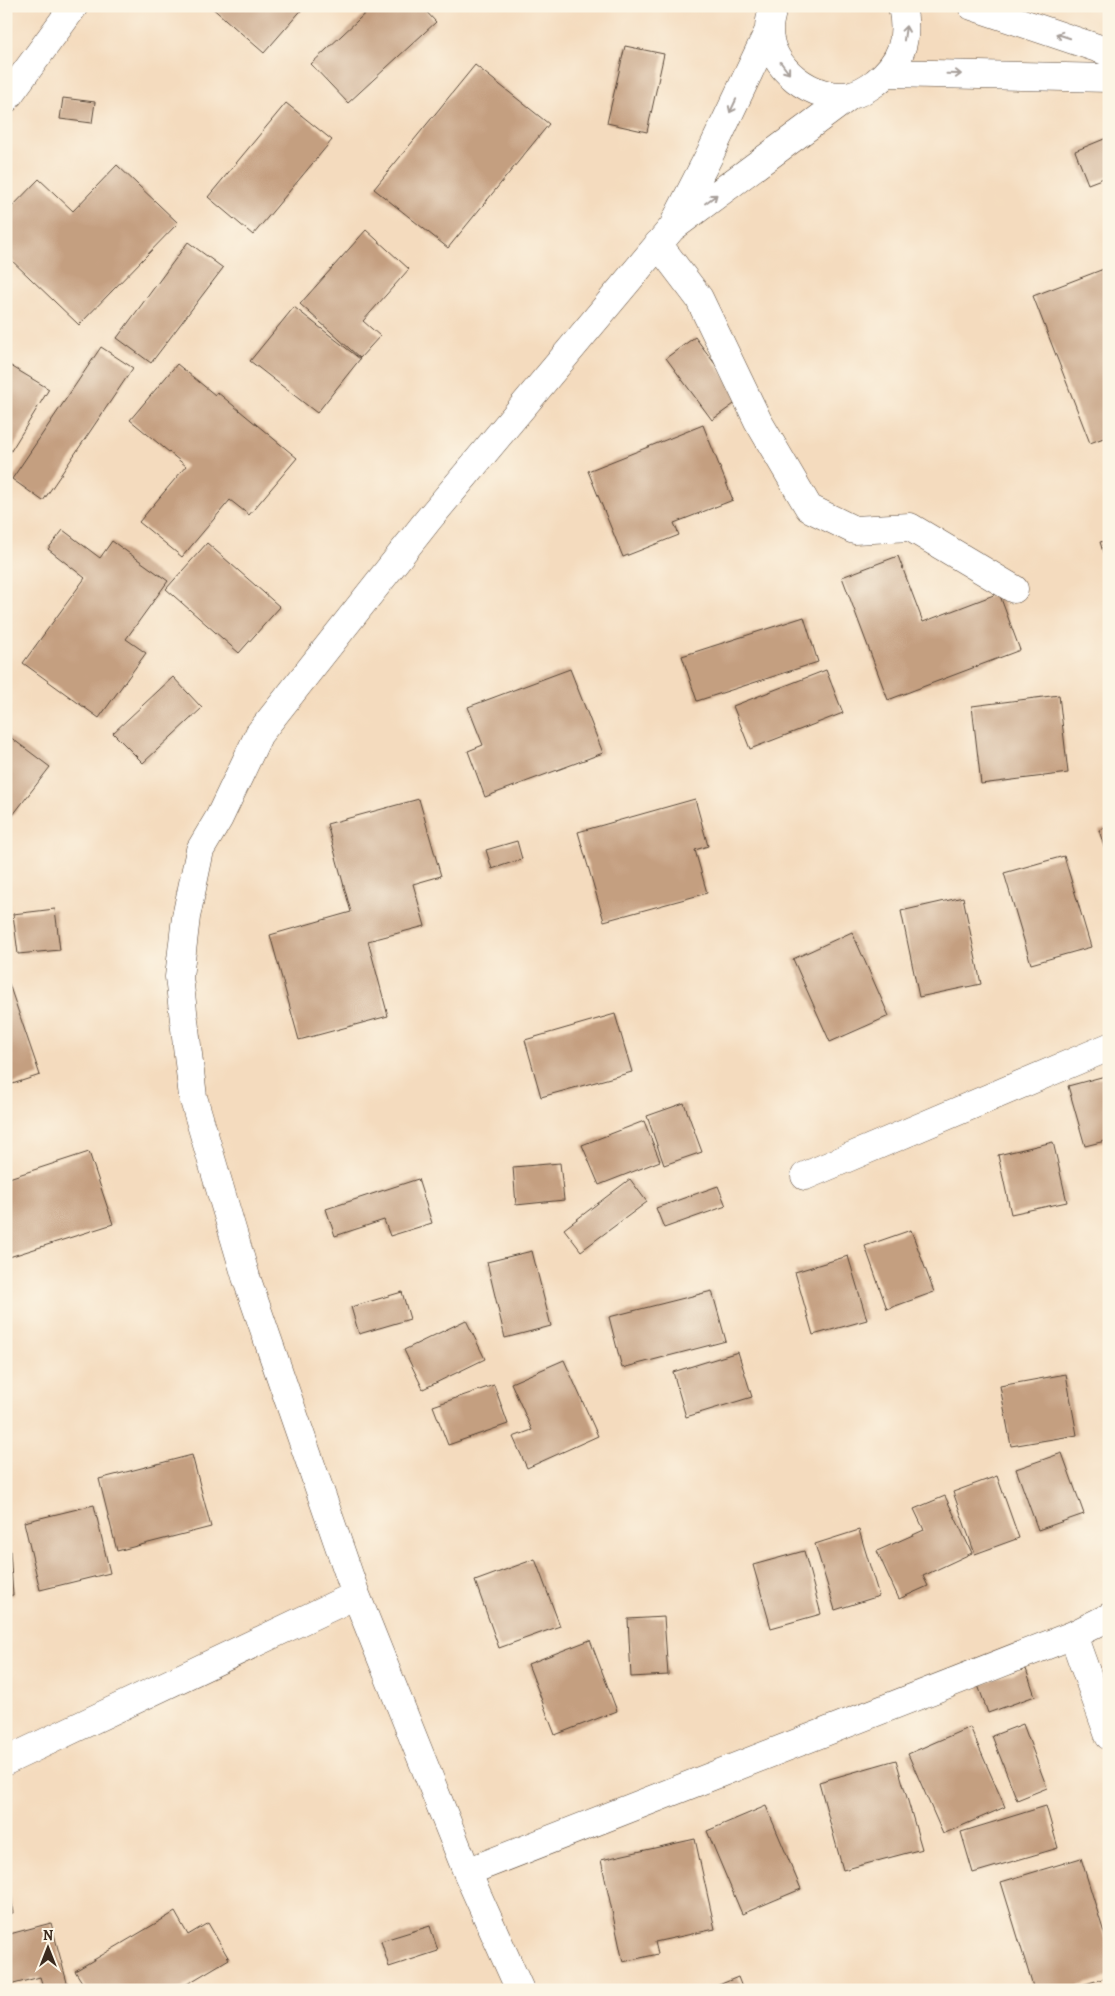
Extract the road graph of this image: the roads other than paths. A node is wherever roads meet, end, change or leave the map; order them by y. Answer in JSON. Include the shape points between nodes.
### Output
{"nodes":[{"id":1,"x":74,"y":6,"type":"edge"},
{"id":2,"x":902,"y":6,"type":"edge"},
{"id":3,"x":972,"y":6,"type":"edge"},
{"id":4,"x":771,"y":18,"type":"edge"},
{"id":5,"x":1109,"y":52,"type":"edge"},
{"id":6,"x":888,"y":73,"type":"junction"},
{"id":7,"x":1109,"y":78,"type":"edge"},
{"id":8,"x":851,"y":95,"type":"junction"},
{"id":9,"x":6,"y":99,"type":"edge"},
{"id":10,"x":665,"y":236,"type":"junction"},
{"id":11,"x":1014,"y":589,"type":"dead end"},
{"id":12,"x":1109,"y":1047,"type":"edge"},
{"id":13,"x":805,"y":1176,"type":"dead end"},
{"id":14,"x":356,"y":1594,"type":"junction"},
{"id":15,"x":1109,"y":1617,"type":"edge"},
{"id":16,"x":1073,"y":1635,"type":"junction"},
{"id":17,"x":1109,"y":1736,"type":"edge"},
{"id":18,"x":6,"y":1761,"type":"edge"},
{"id":19,"x":467,"y":1872,"type":"junction"},
{"id":20,"x":520,"y":1990,"type":"edge"}],
"edges":[{"from":1,"to":9,"type":"street"},
{"from":6,"to":2,"type":"street","one_way":true,"via":[[902,50],[906,24]]},
{"from":5,"to":3,"type":"street","one_way":true},
{"from":4,"to":8,"type":"street","one_way":true,"via":[[776,56],[791,77],[814,91]]},
{"from":4,"to":10,"type":"street","one_way":true,"via":[[711,152]]},
{"from":6,"to":7,"type":"street","one_way":true},
{"from":6,"to":8,"type":"street","via":[[866,89]]},
{"from":10,"to":8,"type":"street","one_way":true},
{"from":10,"to":11,"type":"street","via":[[699,298],[758,421],[809,508],[854,530],[910,527]]},
{"from":10,"to":14,"type":"street","via":[[428,520],[259,734],[200,850],[186,917],[179,977],[193,1097],[246,1277]]},
{"from":12,"to":13,"type":"street"},
{"from":14,"to":18,"type":"street"},
{"from":14,"to":19,"type":"street"},
{"from":15,"to":16,"type":"street"},
{"from":16,"to":17,"type":"street"},
{"from":16,"to":19,"type":"street"},
{"from":19,"to":20,"type":"street"}]}
